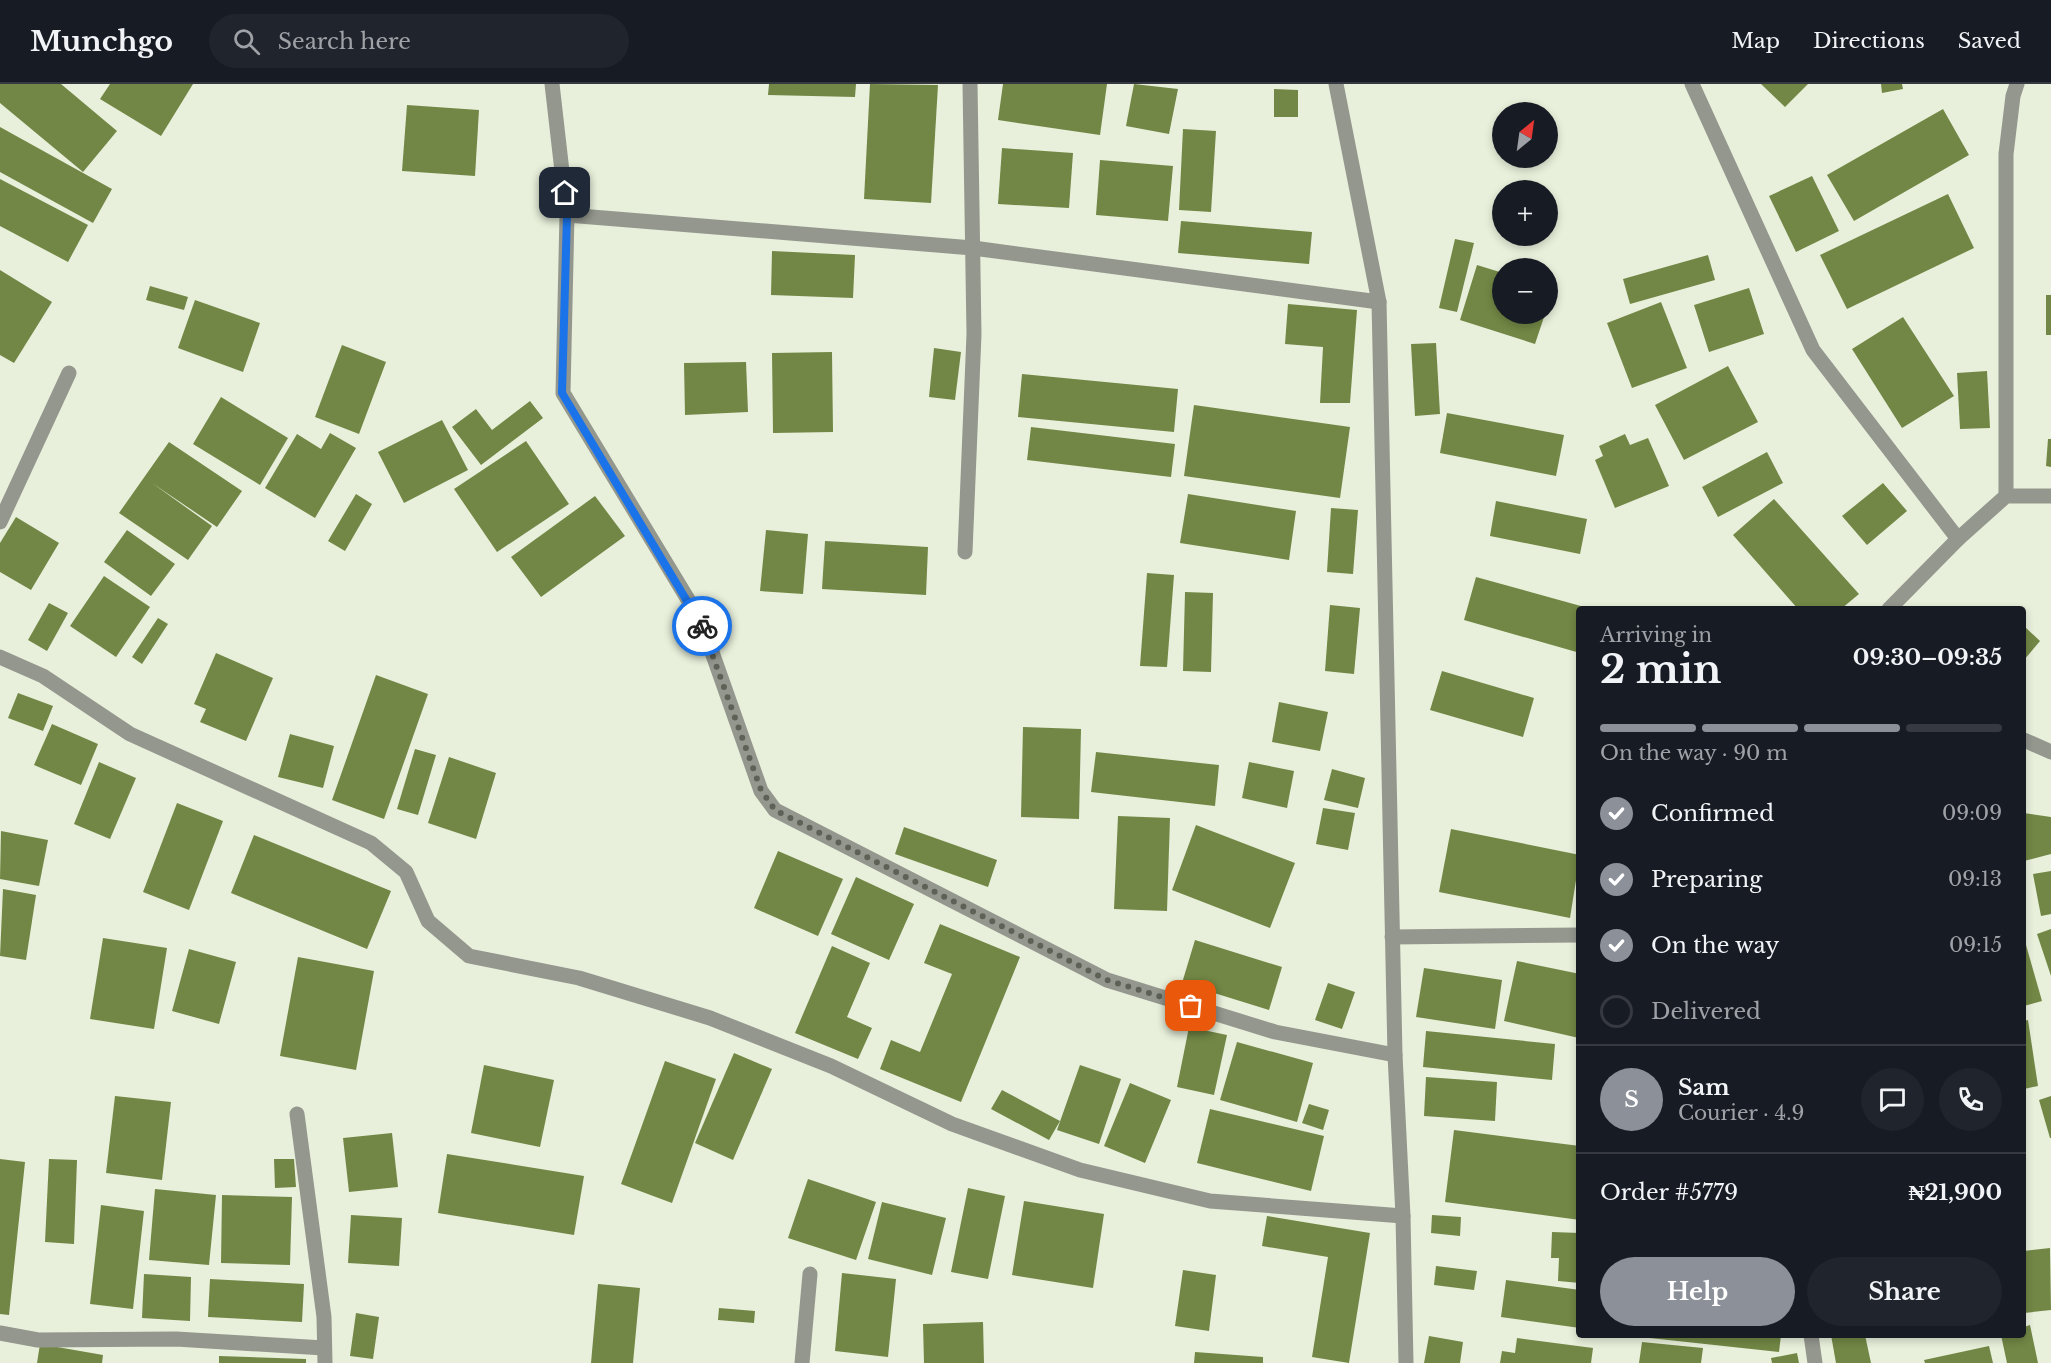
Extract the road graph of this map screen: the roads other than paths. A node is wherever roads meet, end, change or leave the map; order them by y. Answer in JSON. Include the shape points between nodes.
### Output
{"nodes":[{"id":1,"x":552,"y":84,"type":"edge"},
{"id":2,"x":970,"y":84,"type":"edge"},
{"id":3,"x":1336,"y":84,"type":"edge"},
{"id":4,"x":1692,"y":84,"type":"edge"},
{"id":5,"x":2018,"y":84,"type":"edge"},
{"id":6,"x":567,"y":215,"type":"junction"},
{"id":7,"x":973,"y":248,"type":"junction"},
{"id":8,"x":1379,"y":302,"type":"junction"},
{"id":9,"x":69,"y":373,"type":"dead end"},
{"id":10,"x":2006,"y":496,"type":"junction"},
{"id":11,"x":2051,"y":496,"type":"edge"},
{"id":12,"x":0,"y":522,"type":"edge"},
{"id":13,"x":1958,"y":539,"type":"junction"},
{"id":14,"x":965,"y":552,"type":"dead end"},
{"id":15,"x":1892,"y":606,"type":"edge"},
{"id":16,"x":0,"y":657,"type":"edge"},
{"id":17,"x":2026,"y":741,"type":"edge"},
{"id":18,"x":2051,"y":752,"type":"edge"},
{"id":19,"x":1576,"y":935,"type":"edge"},
{"id":20,"x":1392,"y":937,"type":"junction"},
{"id":21,"x":1395,"y":1055,"type":"junction"},
{"id":22,"x":297,"y":1114,"type":"dead end"},
{"id":23,"x":1403,"y":1216,"type":"junction"},
{"id":24,"x":810,"y":1274,"type":"dead end"},
{"id":25,"x":0,"y":1333,"type":"edge"},
{"id":26,"x":1811,"y":1338,"type":"edge"},
{"id":27,"x":324,"y":1355,"type":"edge"},
{"id":28,"x":802,"y":1363,"type":"edge"},
{"id":29,"x":1406,"y":1363,"type":"edge"},
{"id":30,"x":1815,"y":1363,"type":"edge"}],
"edges":[{"from":1,"to":6,"type":"street"},
{"from":2,"to":7,"type":"street"},
{"from":3,"to":8,"type":"street"},
{"from":4,"to":13,"type":"street","via":[[1813,350]]},
{"from":5,"to":10,"type":"street","via":[[2006,154]]},
{"from":6,"to":7,"type":"street"},
{"from":6,"to":21,"type":"street","via":[[562,393],[701,621],[761,790],[775,810],[1107,980],[1275,1032]]},
{"from":7,"to":8,"type":"street"},
{"from":7,"to":14,"type":"street","via":[[974,334]]},
{"from":8,"to":20,"type":"street"},
{"from":9,"to":12,"type":"street"},
{"from":10,"to":11,"type":"street"},
{"from":10,"to":13,"type":"street"},
{"from":13,"to":15,"type":"street"},
{"from":16,"to":23,"type":"street","via":[[43,676],[130,734],[371,843],[406,872],[428,921],[469,956],[579,978],[710,1018],[831,1066],[952,1124],[1080,1170],[1210,1201]]},
{"from":17,"to":18,"type":"street"},
{"from":19,"to":20,"type":"street"},
{"from":20,"to":21,"type":"street"},
{"from":21,"to":23,"type":"street"},
{"from":22,"to":27,"type":"street","via":[[324,1317]]},
{"from":23,"to":29,"type":"street"},
{"from":24,"to":28,"type":"street"},
{"from":25,"to":27,"type":"street","via":[[38,1340],[176,1339]]},
{"from":26,"to":30,"type":"street"}]}
